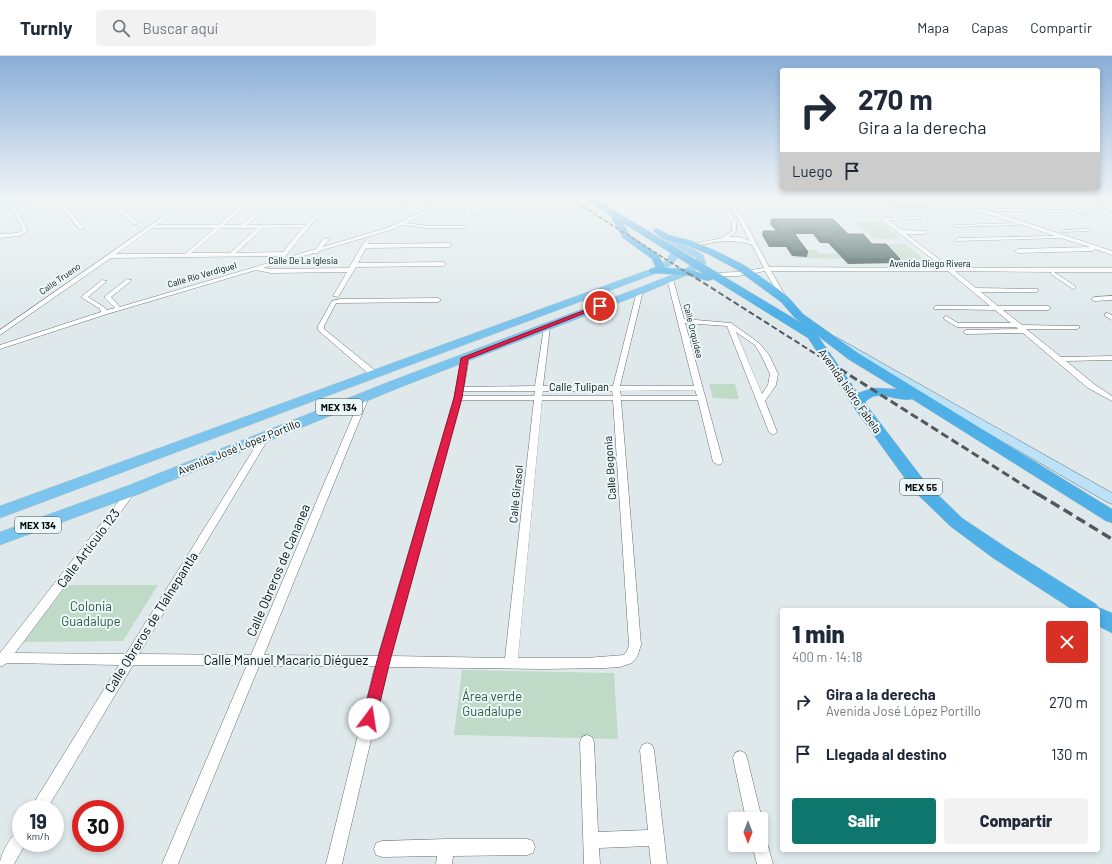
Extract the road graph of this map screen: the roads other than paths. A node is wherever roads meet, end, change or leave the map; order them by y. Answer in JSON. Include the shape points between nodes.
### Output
{"nodes":[{"id":1,"x":136,"y":237,"type":"edge"},
{"id":2,"x":208,"y":237,"type":"edge"},
{"id":3,"x":250,"y":237,"type":"edge"},
{"id":4,"x":299,"y":237,"type":"edge"},
{"id":5,"x":364,"y":237,"type":"edge"},
{"id":6,"x":370,"y":237,"type":"edge"},
{"id":7,"x":627,"y":237,"type":"edge"},
{"id":8,"x":657,"y":237,"type":"edge"},
{"id":9,"x":666,"y":237,"type":"joint"},
{"id":10,"x":728,"y":237,"type":"edge"},
{"id":11,"x":750,"y":237,"type":"edge"},
{"id":12,"x":907,"y":237,"type":"edge"},
{"id":13,"x":1066,"y":237,"type":"joint"},
{"id":14,"x":1080,"y":237,"type":"edge"},
{"id":15,"x":326,"y":239,"type":"dead end"},
{"id":16,"x":724,"y":239,"type":"junction"},
{"id":17,"x":958,"y":240,"type":"dead end"},
{"id":18,"x":754,"y":244,"type":"junction"},
{"id":19,"x":449,"y":245,"type":"dead end"},
{"id":20,"x":694,"y":245,"type":"junction"},
{"id":21,"x":365,"y":246,"type":"junction"},
{"id":22,"x":1111,"y":247,"type":"edge"},
{"id":23,"x":680,"y":249,"type":"junction"},
{"id":24,"x":1100,"y":249,"type":"junction"},
{"id":25,"x":1018,"y":251,"type":"dead end"},
{"id":26,"x":316,"y":252,"type":"junction"},
{"id":27,"x":1112,"y":253,"type":"edge"},
{"id":28,"x":232,"y":254,"type":"junction"},
{"id":29,"x":285,"y":254,"type":"junction"},
{"id":30,"x":108,"y":256,"type":"junction"},
{"id":31,"x":185,"y":256,"type":"junction"},
{"id":32,"x":279,"y":262,"type":"junction"},
{"id":33,"x":443,"y":264,"type":"dead end"},
{"id":34,"x":256,"y":268,"type":"junction"},
{"id":35,"x":352,"y":268,"type":"junction"},
{"id":36,"x":657,"y":269,"type":"junction"},
{"id":37,"x":696,"y":271,"type":"junction"},
{"id":38,"x":768,"y":271,"type":"junction"},
{"id":39,"x":951,"y":271,"type":"junction"},
{"id":40,"x":1108,"y":272,"type":"edge"},
{"id":41,"x":748,"y":273,"type":"junction"},
{"id":42,"x":1053,"y":273,"type":"junction"},
{"id":43,"x":715,"y":275,"type":"junction"},
{"id":44,"x":673,"y":277,"type":"junction"},
{"id":45,"x":129,"y":280,"type":"dead end"},
{"id":46,"x":104,"y":281,"type":"dead end"},
{"id":47,"x":1073,"y":287,"type":"dead end"},
{"id":48,"x":975,"y":290,"type":"junction"},
{"id":49,"x":1036,"y":290,"type":"dead end"},
{"id":50,"x":640,"y":292,"type":"junction"},
{"id":51,"x":1112,"y":298,"type":"edge"},
{"id":52,"x":335,"y":299,"type":"junction"},
{"id":53,"x":1094,"y":299,"type":"dead end"},
{"id":54,"x":438,"y":300,"type":"dead end"},
{"id":55,"x":785,"y":300,"type":"junction"},
{"id":56,"x":936,"y":308,"type":"dead end"},
{"id":57,"x":997,"y":308,"type":"junction"},
{"id":58,"x":1048,"y":308,"type":"dead end"},
{"id":59,"x":119,"y":309,"type":"junction"},
{"id":60,"x":105,"y":313,"type":"junction"},
{"id":61,"x":946,"y":318,"type":"dead end"},
{"id":62,"x":681,"y":321,"type":"junction"},
{"id":63,"x":730,"y":324,"type":"junction"},
{"id":64,"x":546,"y":327,"type":"junction"},
{"id":65,"x":1077,"y":327,"type":"dead end"},
{"id":66,"x":818,"y":328,"type":"junction"},
{"id":67,"x":1022,"y":328,"type":"junction"},
{"id":68,"x":966,"y":332,"type":"dead end"},
{"id":69,"x":0,"y":333,"type":"edge"},
{"id":70,"x":0,"y":347,"type":"edge"},
{"id":71,"x":448,"y":347,"type":"junction"},
{"id":72,"x":819,"y":347,"type":"junction"},
{"id":73,"x":465,"y":358,"type":"junction"},
{"id":74,"x":1112,"y":358,"type":"edge"},
{"id":75,"x":1059,"y":359,"type":"junction"},
{"id":76,"x":374,"y":374,"type":"junction"},
{"id":77,"x":698,"y":388,"type":"junction"},
{"id":78,"x":459,"y":393,"type":"junction"},
{"id":79,"x":538,"y":393,"type":"junction"},
{"id":80,"x":617,"y":393,"type":"junction"},
{"id":81,"x":907,"y":396,"type":"junction"},
{"id":82,"x":365,"y":397,"type":"junction"},
{"id":83,"x":700,"y":398,"type":"junction"},
{"id":84,"x":1112,"y":399,"type":"edge"},
{"id":85,"x":761,"y":402,"type":"junction"},
{"id":86,"x":858,"y":403,"type":"junction"},
{"id":87,"x":772,"y":432,"type":"dead end"},
{"id":88,"x":266,"y":436,"type":"junction"},
{"id":89,"x":718,"y":462,"type":"dead end"},
{"id":90,"x":1054,"y":482,"type":"junction"},
{"id":91,"x":132,"y":490,"type":"junction"},
{"id":92,"x":1112,"y":499,"type":"edge"},
{"id":93,"x":0,"y":512,"type":"edge"},
{"id":94,"x":1112,"y":517,"type":"edge"},
{"id":95,"x":0,"y":539,"type":"edge"},
{"id":96,"x":1086,"y":608,"type":"edge"},
{"id":97,"x":1100,"y":616,"type":"edge"},
{"id":98,"x":1112,"y":624,"type":"edge"},
{"id":99,"x":636,"y":645,"type":"joint"},
{"id":100,"x":1,"y":660,"type":"edge"},
{"id":101,"x":128,"y":660,"type":"junction"},
{"id":102,"x":256,"y":660,"type":"junction"},
{"id":103,"x":383,"y":661,"type":"junction"},
{"id":104,"x":511,"y":663,"type":"junction"},
{"id":105,"x":587,"y":742,"type":"dead end"},
{"id":106,"x":647,"y":750,"type":"dead end"},
{"id":107,"x":740,"y":758,"type":"dead end"},
{"id":108,"x":43,"y":800,"type":"edge"},
{"id":109,"x":752,"y":812,"type":"edge"},
{"id":110,"x":656,"y":838,"type":"junction"},
{"id":111,"x":591,"y":840,"type":"junction"},
{"id":112,"x":447,"y":847,"type":"junction"},
{"id":113,"x":527,"y":847,"type":"dead end"},
{"id":114,"x":382,"y":849,"type":"dead end"},
{"id":115,"x":12,"y":852,"type":"edge"},
{"id":116,"x":762,"y":852,"type":"edge"},
{"id":117,"x":5,"y":864,"type":"edge"},
{"id":118,"x":170,"y":864,"type":"edge"},
{"id":119,"x":334,"y":864,"type":"edge"},
{"id":120,"x":444,"y":864,"type":"edge"},
{"id":121,"x":592,"y":864,"type":"edge"},
{"id":122,"x":659,"y":864,"type":"edge"},
{"id":123,"x":765,"y":864,"type":"edge"}],
"edges":[{"from":1,"to":30,"type":"street","name":"Calle Trueno"},
{"from":2,"to":31,"type":"street"},
{"from":3,"to":28,"type":"street"},
{"from":4,"to":29,"type":"street"},
{"from":5,"to":26,"type":"street","name":"Calle Río Verdiguel"},
{"from":6,"to":21,"type":"street"},
{"from":7,"to":36,"type":"highway","via":[[656,258]]},
{"from":8,"to":23,"type":"highway","name":"Avenida Isidro Fabela","number":"MEX 55"},
{"from":9,"to":20,"type":"highway","name":"Avenida Isidro Fabela","number":"MEX 55"},
{"from":9,"to":23,"type":"main road","number":"MEX 55"},
{"from":10,"to":16,"type":"street"},
{"from":11,"to":18,"type":"street"},
{"from":12,"to":39,"type":"street"},
{"from":13,"to":17,"type":"street"},
{"from":13,"to":24,"type":"street"},
{"from":14,"to":22,"type":"street"},
{"from":15,"to":26,"type":"street"},
{"from":16,"to":18,"type":"street","via":[[740,239]]},
{"from":16,"to":20,"type":"street"},
{"from":18,"to":38,"type":"street"},
{"from":19,"to":21,"type":"street"},
{"from":20,"to":23,"type":"street"},
{"from":20,"to":41,"type":"highway","name":"Avenida Isidro Fabela","number":"MEX 55","via":[[724,258]]},
{"from":21,"to":35,"type":"street"},
{"from":23,"to":36,"type":"main road","name":"Avenida José López Portillo","number":"MEX 134","via":[[671,262]]},
{"from":23,"to":37,"type":"highway","name":"Avenida Isidro Fabela","number":"MEX 55"},
{"from":24,"to":25,"type":"street"},
{"from":24,"to":27,"type":"street"},
{"from":26,"to":32,"type":"street","name":"Calle Río Verdiguel"},
{"from":28,"to":29,"type":"street"},
{"from":28,"to":31,"type":"street"},
{"from":29,"to":32,"type":"street"},
{"from":30,"to":31,"type":"street"},
{"from":30,"to":69,"type":"street","name":"Calle Trueno"},
{"from":32,"to":34,"type":"street","name":"Calle Río Verdiguel"},
{"from":33,"to":35,"type":"street","name":"Calle De La Iglesia"},
{"from":34,"to":35,"type":"street","name":"Calle De La Iglesia","via":[[271,271]]},
{"from":34,"to":59,"type":"street","name":"Calle Río Verdiguel"},
{"from":35,"to":52,"type":"street"},
{"from":36,"to":37,"type":"highway"},
{"from":36,"to":71,"type":"main road","name":"Avenida José López Portillo","number":"MEX 134"},
{"from":37,"to":43,"type":"highway","name":"Avenida Isidro Fabela","number":"MEX 55"},
{"from":37,"to":44,"type":"main road","name":"Avenida José López Portillo","number":"MEX 134"},
{"from":37,"to":44,"type":"street"},
{"from":37,"to":72,"type":"highway"},
{"from":38,"to":39,"type":"street","name":"Avenida Diego Rivera"},
{"from":38,"to":41,"type":"street","name":"Avenida Diego Rivera"},
{"from":38,"to":55,"type":"street"},
{"from":39,"to":40,"type":"street","name":"Avenida Diego Rivera"},
{"from":39,"to":42,"type":"street","name":"Avenida Diego Rivera"},
{"from":39,"to":48,"type":"street"},
{"from":40,"to":42,"type":"street","name":"Avenida Diego Rivera"},
{"from":41,"to":43,"type":"street","name":"Avenida Diego Rivera"},
{"from":41,"to":55,"type":"highway","name":"Avenida Isidro Fabela","number":"MEX 55"},
{"from":42,"to":47,"type":"street"},
{"from":43,"to":72,"type":"highway","name":"Avenida Isidro Fabela","number":"MEX 55","via":[[807,332]]},
{"from":44,"to":50,"type":"main road","name":"Avenida José López Portillo","number":"MEX 134"},
{"from":44,"to":62,"type":"street","name":"Calle Orquidea"},
{"from":45,"to":59,"type":"street","via":[[107,296]]},
{"from":46,"to":60,"type":"street","via":[[84,297],[102,308]]},
{"from":48,"to":49,"type":"street"},
{"from":48,"to":57,"type":"street"},
{"from":50,"to":64,"type":"main road","name":"Avenida José López Portillo","number":"MEX 134"},
{"from":50,"to":80,"type":"street","name":"Calle Begonia"},
{"from":51,"to":53,"type":"street"},
{"from":52,"to":54,"type":"street"},
{"from":52,"to":76,"type":"street","via":[[321,326],[322,333]]},
{"from":55,"to":66,"type":"highway","name":"Avenida Isidro Fabela","number":"MEX 55","via":[[799,316]]},
{"from":56,"to":57,"type":"street"},
{"from":57,"to":58,"type":"street"},
{"from":57,"to":67,"type":"street"},
{"from":59,"to":60,"type":"street","name":"Calle Río Verdiguel"},
{"from":60,"to":70,"type":"street","name":"Calle Río Verdiguel"},
{"from":61,"to":67,"type":"street","via":[[957,325]]},
{"from":62,"to":63,"type":"street"},
{"from":62,"to":77,"type":"street","name":"Calle Orquidea"},
{"from":63,"to":85,"type":"street"},
{"from":63,"to":85,"type":"street","via":[[757,344],[772,368],[772,385]]},
{"from":64,"to":73,"type":"main road","name":"Avenida José López Portillo","number":"MEX 134"},
{"from":64,"to":79,"type":"street","name":"Calle Girasol"},
{"from":65,"to":67,"type":"street"},
{"from":66,"to":90,"type":"highway","name":"Avenida Isidro Fabela","number":"MEX 55","via":[[853,356],[991,440]]},
{"from":66,"to":92,"type":"main road","number":"MEX 55"},
{"from":67,"to":68,"type":"street"},
{"from":67,"to":75,"type":"street"},
{"from":71,"to":73,"type":"main road","via":[[467,348],[469,353]]},
{"from":71,"to":76,"type":"main road","name":"Avenida José López Portillo","number":"MEX 134"},
{"from":72,"to":81,"type":"highway"},
{"from":72,"to":86,"type":"highway","name":"Avenida Isidro Fabela","number":"MEX 55"},
{"from":73,"to":78,"type":"street"},
{"from":73,"to":82,"type":"main road","name":"Avenida José López Portillo","number":"MEX 134"},
{"from":74,"to":75,"type":"street"},
{"from":75,"to":84,"type":"street","via":[[1100,393]]},
{"from":76,"to":93,"type":"main road","name":"Avenida José López Portillo","number":"MEX 134"},
{"from":77,"to":80,"type":"street","name":"Calle Tulipan"},
{"from":77,"to":83,"type":"street","name":"Calle Orquidea"},
{"from":78,"to":79,"type":"street","name":"Calle Tulipan"},
{"from":78,"to":103,"type":"street"},
{"from":79,"to":80,"type":"street","name":"Calle Tulipan"},
{"from":79,"to":104,"type":"street","name":"Calle Girasol"},
{"from":80,"to":83,"type":"street","name":"Calle Tulipan"},
{"from":80,"to":99,"type":"street","name":"Calle Begonia"},
{"from":81,"to":86,"type":"highway","via":[[892,392],[872,393],[862,396]]},
{"from":81,"to":90,"type":"highway"},
{"from":82,"to":88,"type":"main road","name":"Avenida José López Portillo","number":"MEX 134"},
{"from":82,"to":102,"type":"street","name":"Calle Obreros de Cananea"},
{"from":83,"to":89,"type":"street","name":"Calle Orquidea"},
{"from":85,"to":87,"type":"street"},
{"from":86,"to":96,"type":"highway","name":"Avenida Isidro Fabela","number":"MEX 55","via":[[920,487],[956,522]]},
{"from":88,"to":91,"type":"main road","name":"Avenida José López Portillo","number":"MEX 134"},
{"from":88,"to":101,"type":"street","name":"Calle Obreros de Tlalnepantla"},
{"from":90,"to":94,"type":"highway","name":"Avenida Isidro Fabela","number":"MEX 55"},
{"from":91,"to":95,"type":"main road","name":"Avenida José López Portillo","number":"MEX 134"},
{"from":91,"to":100,"type":"street","name":"Calle Artículo 123"},
{"from":97,"to":98,"type":"highway"},
{"from":99,"to":104,"type":"street","name":"Calle Manuel Macario Diéguez","via":[[627,660],[617,662]]},
{"from":100,"to":101,"type":"street","name":"Calle Manuel Macario Diéguez"},
{"from":101,"to":102,"type":"street","name":"Calle Manuel Macario Diéguez"},
{"from":101,"to":108,"type":"street","name":"Calle Obreros de Tlalnepantla"},
{"from":102,"to":103,"type":"street","name":"Calle Manuel Macario Diéguez"},
{"from":102,"to":118,"type":"street","name":"Calle Obreros de Cananea"},
{"from":103,"to":104,"type":"street","name":"Calle Manuel Macario Diéguez"},
{"from":103,"to":119,"type":"street"},
{"from":105,"to":111,"type":"street"},
{"from":106,"to":110,"type":"street"},
{"from":107,"to":109,"type":"street"},
{"from":110,"to":111,"type":"street"},
{"from":110,"to":122,"type":"street"},
{"from":111,"to":121,"type":"street"},
{"from":112,"to":113,"type":"street"},
{"from":112,"to":114,"type":"street"},
{"from":112,"to":120,"type":"street"},
{"from":115,"to":117,"type":"street"},
{"from":116,"to":123,"type":"street"}]}
